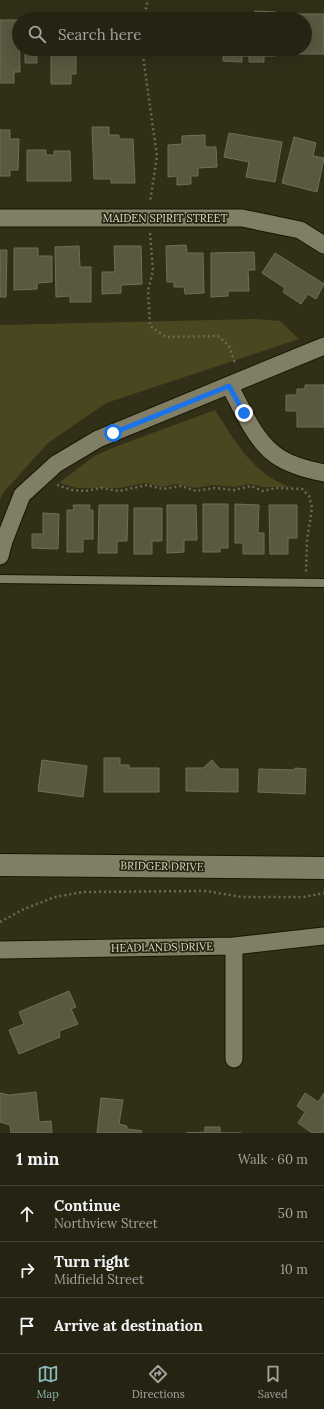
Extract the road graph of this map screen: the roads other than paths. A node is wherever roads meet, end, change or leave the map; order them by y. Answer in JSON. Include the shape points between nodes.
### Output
{"nodes":[{"id":1,"x":0,"y":218,"type":"edge"},
{"id":2,"x":324,"y":245,"type":"edge"},
{"id":3,"x":324,"y":346,"type":"edge"},
{"id":4,"x":229,"y":386,"type":"junction"},
{"id":5,"x":324,"y":473,"type":"edge"},
{"id":6,"x":0,"y":556,"type":"edge"},
{"id":7,"x":0,"y":579,"type":"edge"},
{"id":8,"x":324,"y":583,"type":"edge"},
{"id":9,"x":0,"y":865,"type":"edge"},
{"id":10,"x":324,"y":868,"type":"edge"},
{"id":11,"x":324,"y":936,"type":"edge"},
{"id":12,"x":234,"y":946,"type":"junction"},
{"id":13,"x":0,"y":950,"type":"edge"},
{"id":14,"x":234,"y":1059,"type":"dead end"}],
"edges":[{"from":1,"to":2,"type":"street","name":"MAIDEN SPIRIT STREET","via":[[242,218],[300,230]]},
{"from":3,"to":4,"type":"street"},
{"from":4,"to":5,"type":"street","via":[[264,444],[280,458],[305,469]]},
{"from":4,"to":6,"type":"street","via":[[98,439],[56,464],[22,494]]},
{"from":7,"to":8,"type":"lane"},
{"from":9,"to":10,"type":"main road","name":"BRIDGER DRIVE"},
{"from":11,"to":12,"type":"street","name":"HEADLANDS DRIVE"},
{"from":12,"to":13,"type":"street","name":"HEADLANDS DRIVE"},
{"from":12,"to":14,"type":"street"}]}
